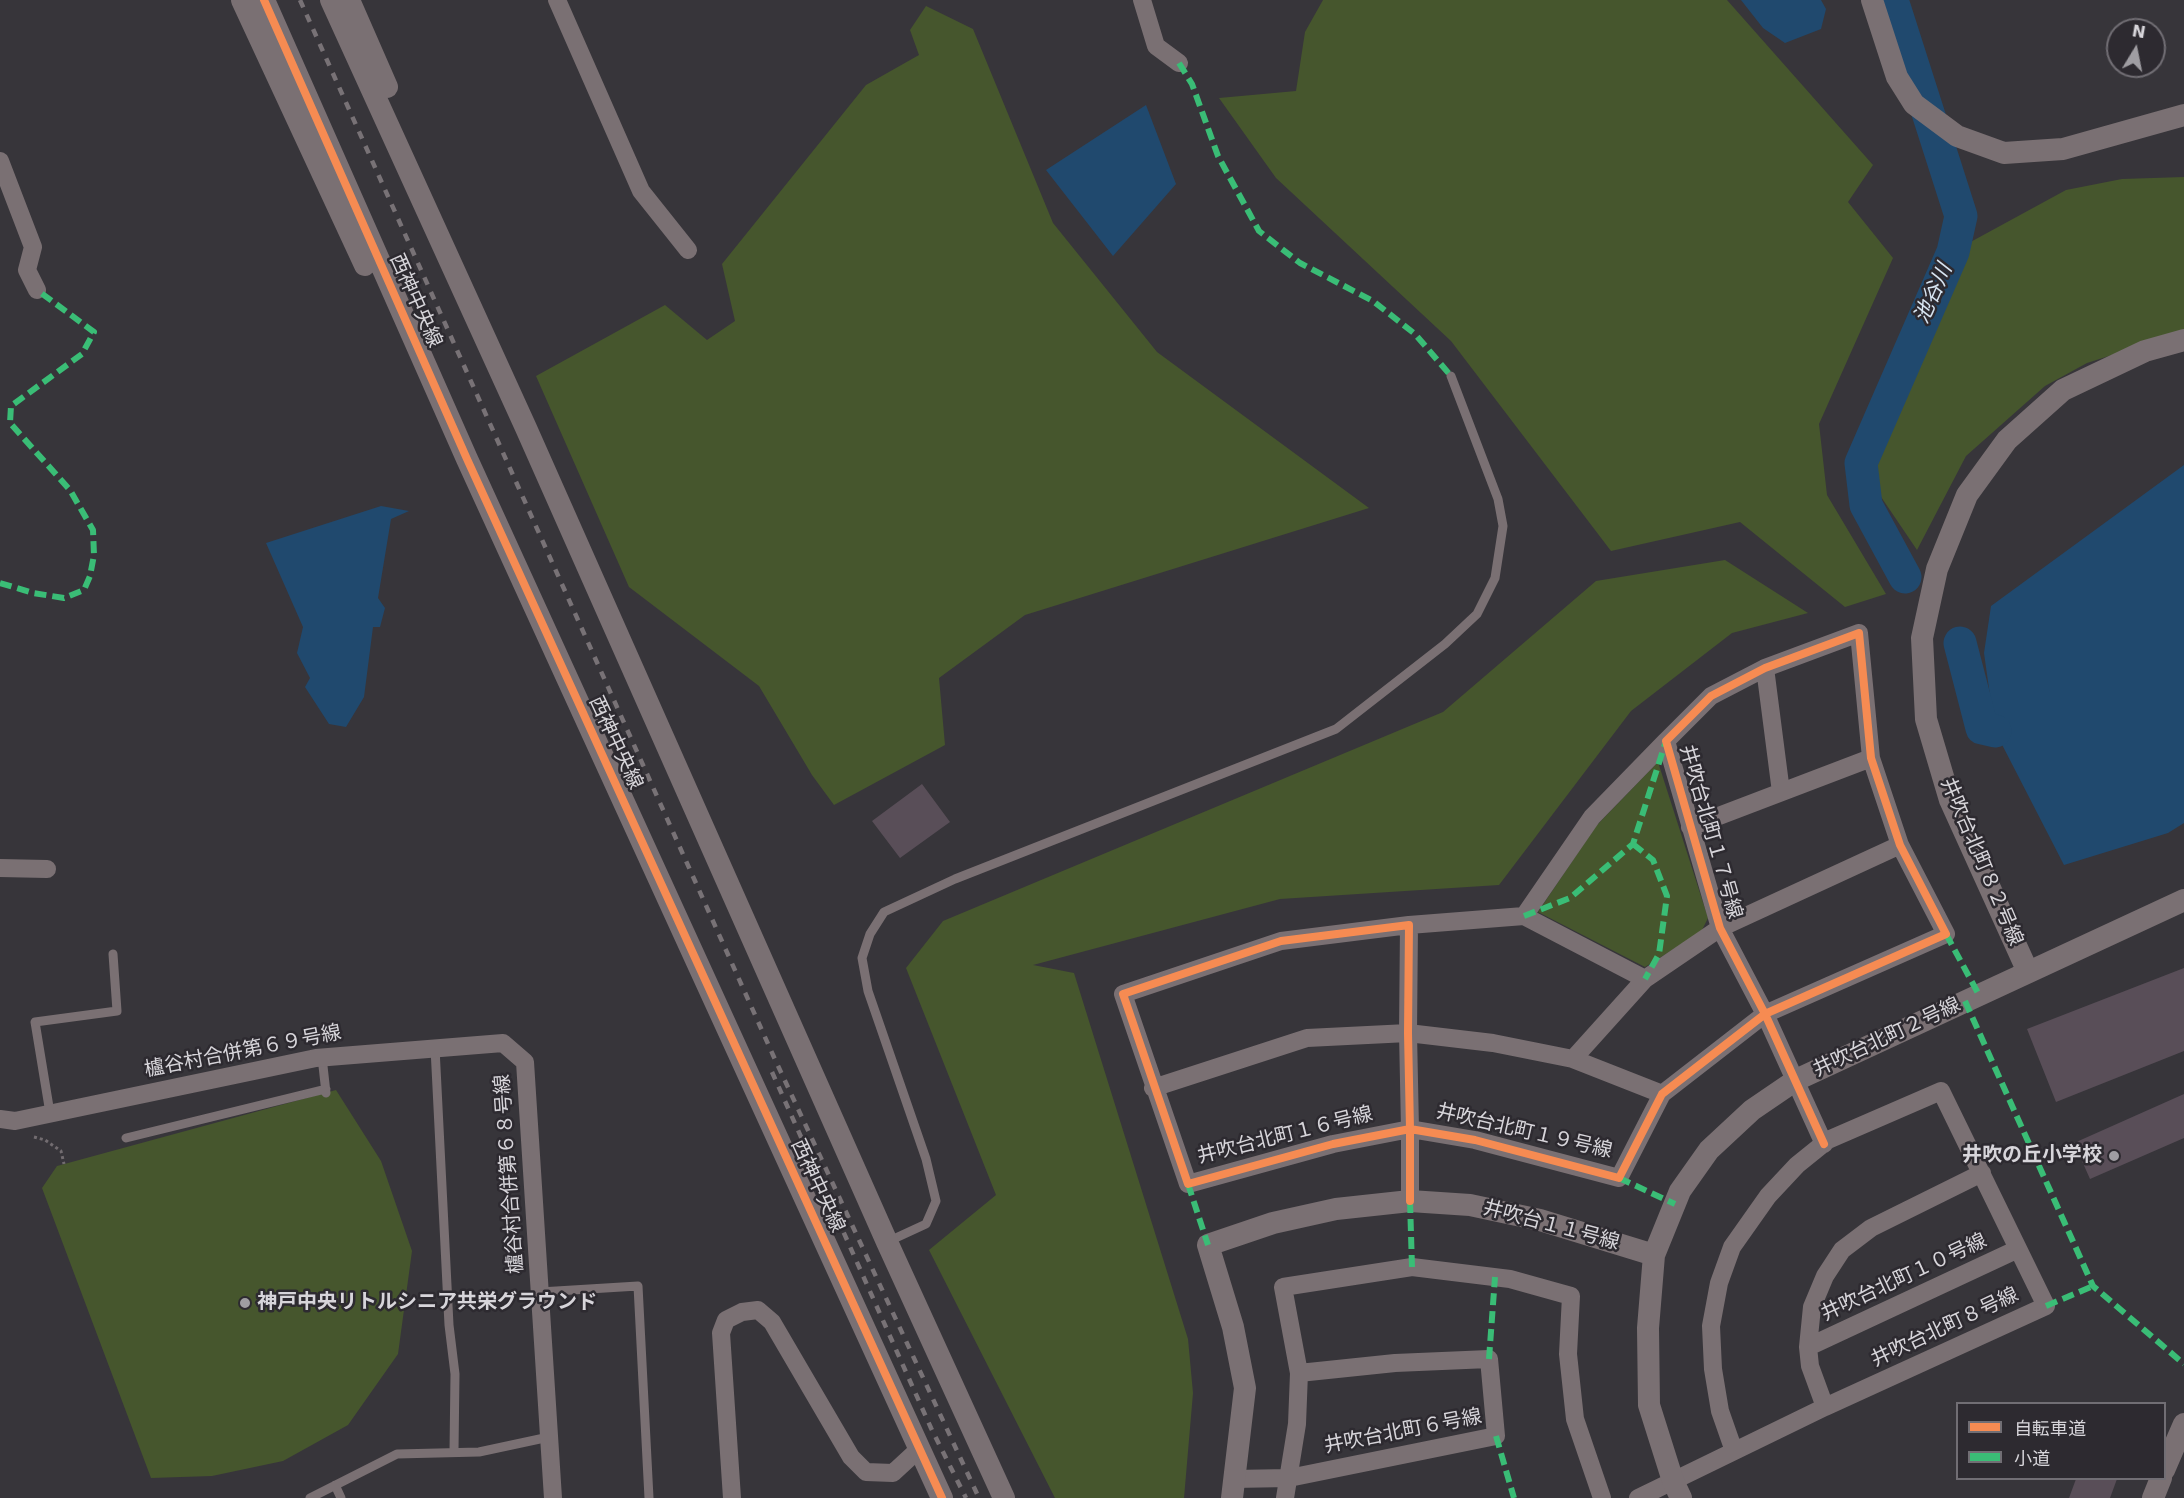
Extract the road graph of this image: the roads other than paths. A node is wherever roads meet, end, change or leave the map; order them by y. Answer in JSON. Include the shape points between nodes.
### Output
{"nodes":[{"id":1,"x":242,"y":0,"type":"edge"},
{"id":2,"x":264,"y":0,"type":"edge"},
{"id":3,"x":331,"y":0,"type":"edge"},
{"id":4,"x":349,"y":0,"type":"edge"},
{"id":5,"x":557,"y":0,"type":"edge"},
{"id":6,"x":1142,"y":0,"type":"edge"},
{"id":7,"x":1872,"y":0,"type":"edge"},
{"id":8,"x":1179,"y":63,"type":"dead end"},
{"id":9,"x":2184,"y":114,"type":"edge"},
{"id":10,"x":2,"y":168,"type":"edge"},
{"id":11,"x":688,"y":250,"type":"dead end"},
{"id":12,"x":37,"y":290,"type":"dead end"},
{"id":13,"x":2184,"y":340,"type":"edge"},
{"id":14,"x":1451,"y":376,"type":"dead end"},
{"id":15,"x":606,"y":610,"type":"junction"},
{"id":16,"x":549,"y":638,"type":"junction"},
{"id":17,"x":1764,"y":668,"type":"junction"},
{"id":18,"x":1666,"y":741,"type":"junction"},
{"id":19,"x":1870,"y":758,"type":"junction"},
{"id":20,"x":1781,"y":792,"type":"junction"},
{"id":21,"x":1690,"y":827,"type":"junction"},
{"id":22,"x":1900,"y":846,"type":"junction"},
{"id":23,"x":0,"y":868,"type":"edge"},
{"id":24,"x":47,"y":869,"type":"dead end"},
{"id":25,"x":2184,"y":900,"type":"edge"},
{"id":26,"x":1524,"y":916,"type":"junction"},
{"id":27,"x":1409,"y":925,"type":"junction"},
{"id":28,"x":1720,"y":928,"type":"junction"},
{"id":29,"x":112,"y":954,"type":"dead end"},
{"id":30,"x":2028,"y":972,"type":"junction"},
{"id":31,"x":1645,"y":979,"type":"junction"},
{"id":32,"x":1765,"y":1014,"type":"junction"},
{"id":33,"x":1408,"y":1033,"type":"junction"},
{"id":34,"x":435,"y":1048,"type":"junction"},
{"id":35,"x":322,"y":1057,"type":"junction"},
{"id":36,"x":1573,"y":1059,"type":"junction"},
{"id":37,"x":525,"y":1062,"type":"joint"},
{"id":38,"x":1796,"y":1080,"type":"junction"},
{"id":39,"x":1154,"y":1088,"type":"junction"},
{"id":40,"x":1662,"y":1094,"type":"junction"},
{"id":41,"x":50,"y":1113,"type":"junction"},
{"id":42,"x":0,"y":1119,"type":"edge"},
{"id":43,"x":1410,"y":1129,"type":"junction"},
{"id":44,"x":126,"y":1138,"type":"dead end"},
{"id":45,"x":1824,"y":1144,"type":"junction"},
{"id":46,"x":1982,"y":1173,"type":"junction"},
{"id":47,"x":1410,"y":1201,"type":"junction"},
{"id":48,"x":887,"y":1242,"type":"junction"},
{"id":49,"x":2018,"y":1249,"type":"junction"},
{"id":50,"x":1654,"y":1255,"type":"junction"},
{"id":51,"x":540,"y":1292,"type":"junction"},
{"id":52,"x":1808,"y":1347,"type":"junction"},
{"id":53,"x":1299,"y":1373,"type":"junction"},
{"id":54,"x":1825,"y":1407,"type":"junction"},
{"id":55,"x":2184,"y":1424,"type":"edge"},
{"id":56,"x":549,"y":1437,"type":"junction"},
{"id":57,"x":2179,"y":1448,"type":"edge"},
{"id":58,"x":919,"y":1449,"type":"junction"},
{"id":59,"x":454,"y":1451,"type":"junction"},
{"id":60,"x":1734,"y":1451,"type":"junction"},
{"id":61,"x":2166,"y":1467,"type":"edge"},
{"id":62,"x":1289,"y":1478,"type":"junction"},
{"id":63,"x":2161,"y":1480,"type":"edge"},
{"id":64,"x":335,"y":1485,"type":"junction"},
{"id":65,"x":1233,"y":1489,"type":"edge"},
{"id":66,"x":1677,"y":1490,"type":"edge"},
{"id":67,"x":310,"y":1498,"type":"edge"},
{"id":68,"x":341,"y":1498,"type":"edge"},
{"id":69,"x":553,"y":1498,"type":"edge"},
{"id":70,"x":649,"y":1498,"type":"edge"},
{"id":71,"x":732,"y":1498,"type":"edge"},
{"id":72,"x":942,"y":1498,"type":"edge"},
{"id":73,"x":1004,"y":1498,"type":"edge"},
{"id":74,"x":1285,"y":1498,"type":"edge"},
{"id":75,"x":1602,"y":1498,"type":"edge"},
{"id":76,"x":1638,"y":1498,"type":"edge"},
{"id":77,"x":2153,"y":1498,"type":"edge"}],
"edges":[{"from":1,"to":16,"type":"street","via":[[374,285],[505,556]]},
{"from":2,"to":16,"type":"street","name":"西神中央線"},
{"from":3,"to":15,"type":"street","name":"西神中央線"},
{"from":4,"to":15,"type":"street","via":[[481,303]]},
{"from":5,"to":11,"type":"street","via":[[641,191]]},
{"from":6,"to":8,"type":"street","via":[[1156,46]]},
{"from":7,"to":9,"type":"street","via":[[1897,77],[1914,104],[1957,136],[2004,153],[2063,149]]},
{"from":10,"to":12,"type":"street","via":[[33,247],[27,270]]},
{"from":13,"to":30,"type":"street","name":"井吹台北町８２号線","via":[[2145,351],[2063,390],[2007,440],[1967,495],[1937,569],[1922,638],[1926,718],[1950,800]]},
{"from":14,"to":48,"type":"lane","via":[[1498,499],[1503,526],[1495,578],[1477,614],[1445,644],[1336,729],[956,879],[884,912],[870,934],[862,958],[868,992],[926,1159],[936,1201],[926,1224]]},
{"from":15,"to":48,"type":"street","name":"西神中央線"},
{"from":16,"to":58,"type":"street","name":"西神中央線"},
{"from":17,"to":18,"type":"street","name":"井吹台北町１７号線","via":[[1711,696]]},
{"from":17,"to":19,"type":"street","name":"井吹台北町１７号線","via":[[1859,633]]},
{"from":17,"to":20,"type":"street"},
{"from":18,"to":21,"type":"street","name":"井吹台北町１７号線"},
{"from":18,"to":26,"type":"street","via":[[1592,817]]},
{"from":19,"to":20,"type":"street"},
{"from":19,"to":22,"type":"street","name":"井吹台北町１７号線"},
{"from":20,"to":21,"type":"street"},
{"from":21,"to":28,"type":"street","name":"井吹台北町１７号線"},
{"from":22,"to":28,"type":"street"},
{"from":22,"to":32,"type":"street","name":"井吹台北町１７号線","via":[[1946,934]]},
{"from":23,"to":24,"type":"street"},
{"from":25,"to":30,"type":"street","name":"井吹台北町２号線"},
{"from":26,"to":27,"type":"street"},
{"from":26,"to":31,"type":"street"},
{"from":27,"to":33,"type":"street"},
{"from":27,"to":39,"type":"street","name":"井吹台北町１６号線","via":[[1281,941],[1123,994]]},
{"from":28,"to":31,"type":"street"},
{"from":28,"to":32,"type":"street","name":"井吹台北町１７号線"},
{"from":29,"to":41,"type":"lane","via":[[117,1011],[35,1022]]},
{"from":30,"to":38,"type":"street","name":"井吹台北町２号線"},
{"from":31,"to":36,"type":"street"},
{"from":32,"to":38,"type":"street","name":"井吹台北町１７号線"},
{"from":32,"to":40,"type":"street","name":"井吹台北町１９号線"},
{"from":33,"to":36,"type":"street","via":[[1493,1043]]},
{"from":33,"to":39,"type":"street","via":[[1307,1038]]},
{"from":33,"to":43,"type":"street"},
{"from":34,"to":35,"type":"street","name":"櫨谷村合併第６９号線"},
{"from":34,"to":37,"type":"street","name":"櫨谷村合併第６９号線","via":[[503,1043]]},
{"from":34,"to":59,"type":"lane","via":[[448,1325],[455,1374]]},
{"from":35,"to":41,"type":"street","name":"櫨谷村合併第６９号線"},
{"from":35,"to":44,"type":"lane","via":[[326,1091]]},
{"from":36,"to":40,"type":"street"},
{"from":37,"to":51,"type":"street","name":"櫨谷村合併第６８号線"},
{"from":38,"to":45,"type":"street","name":"井吹台北町１７号線"},
{"from":38,"to":50,"type":"street","name":"井吹台北町２号線","via":[[1752,1110],[1709,1150],[1680,1191]]},
{"from":39,"to":43,"type":"street","name":"井吹台北町１６号線","via":[[1188,1184],[1312,1149]]},
{"from":40,"to":43,"type":"street","name":"井吹台北町１９号線","via":[[1619,1178],[1475,1140]]},
{"from":41,"to":42,"type":"street","name":"櫨谷村合併第６９号線","via":[[15,1121]]},
{"from":43,"to":47,"type":"street"},
{"from":45,"to":46,"type":"street","name":"井吹台北町８号線","via":[[1941,1091]]},
{"from":45,"to":60,"type":"street","name":"井吹台北町８号線","via":[[1797,1165],[1748,1221],[1732,1247],[1719,1283],[1711,1326],[1713,1369],[1720,1411]]},
{"from":46,"to":49,"type":"street","name":"井吹台北町８号線"},
{"from":46,"to":52,"type":"street","via":[[1871,1228],[1842,1250],[1812,1307]]},
{"from":47,"to":50,"type":"street","name":"井吹台１１号線","via":[[1470,1205],[1540,1220]]},
{"from":47,"to":65,"type":"street","name":"井吹台１１号線","via":[[1325,1211],[1272,1223],[1208,1245],[1233,1327],[1245,1388]]},
{"from":48,"to":73,"type":"street","name":"西神中央線"},
{"from":49,"to":52,"type":"street","name":"井吹台北町１０号線"},
{"from":49,"to":54,"type":"street","name":"井吹台北町８号線","via":[[2046,1306]]},
{"from":50,"to":66,"type":"street","name":"井吹台北町２号線","via":[[1648,1328],[1649,1405]]},
{"from":51,"to":56,"type":"street","name":"櫨谷村合併第６８号線"},
{"from":51,"to":70,"type":"lane","via":[[638,1286]]},
{"from":52,"to":54,"type":"street","via":[[1810,1366]]},
{"from":53,"to":62,"type":"street"},
{"from":53,"to":62,"type":"street","name":"井吹台北町６号線","via":[[1489,1359],[1496,1436]]},
{"from":53,"to":75,"type":"street","via":[[1283,1287],[1412,1267],[1510,1279],[1571,1296],[1568,1354],[1575,1419]]},
{"from":54,"to":60,"type":"street","name":"井吹台北町８号線"},
{"from":55,"to":57,"type":"street"},
{"from":56,"to":59,"type":"lane","via":[[478,1452]]},
{"from":56,"to":69,"type":"street","name":"櫨谷村合併第６８号線"},
{"from":57,"to":61,"type":"street"},
{"from":58,"to":71,"type":"street","via":[[893,1473],[866,1472],[851,1457],[772,1322],[758,1311],[742,1312],[726,1320],[721,1333]]},
{"from":58,"to":72,"type":"street","name":"西神中央線"},
{"from":59,"to":64,"type":"lane","via":[[397,1454]]},
{"from":60,"to":66,"type":"street","name":"井吹台北町８号線"},
{"from":62,"to":65,"type":"street","name":"井吹台北町６号線"},
{"from":62,"to":74,"type":"street"},
{"from":63,"to":77,"type":"street"},
{"from":64,"to":67,"type":"lane"},
{"from":64,"to":68,"type":"lane"},
{"from":66,"to":76,"type":"street","name":"井吹台北町８号線"}]}
